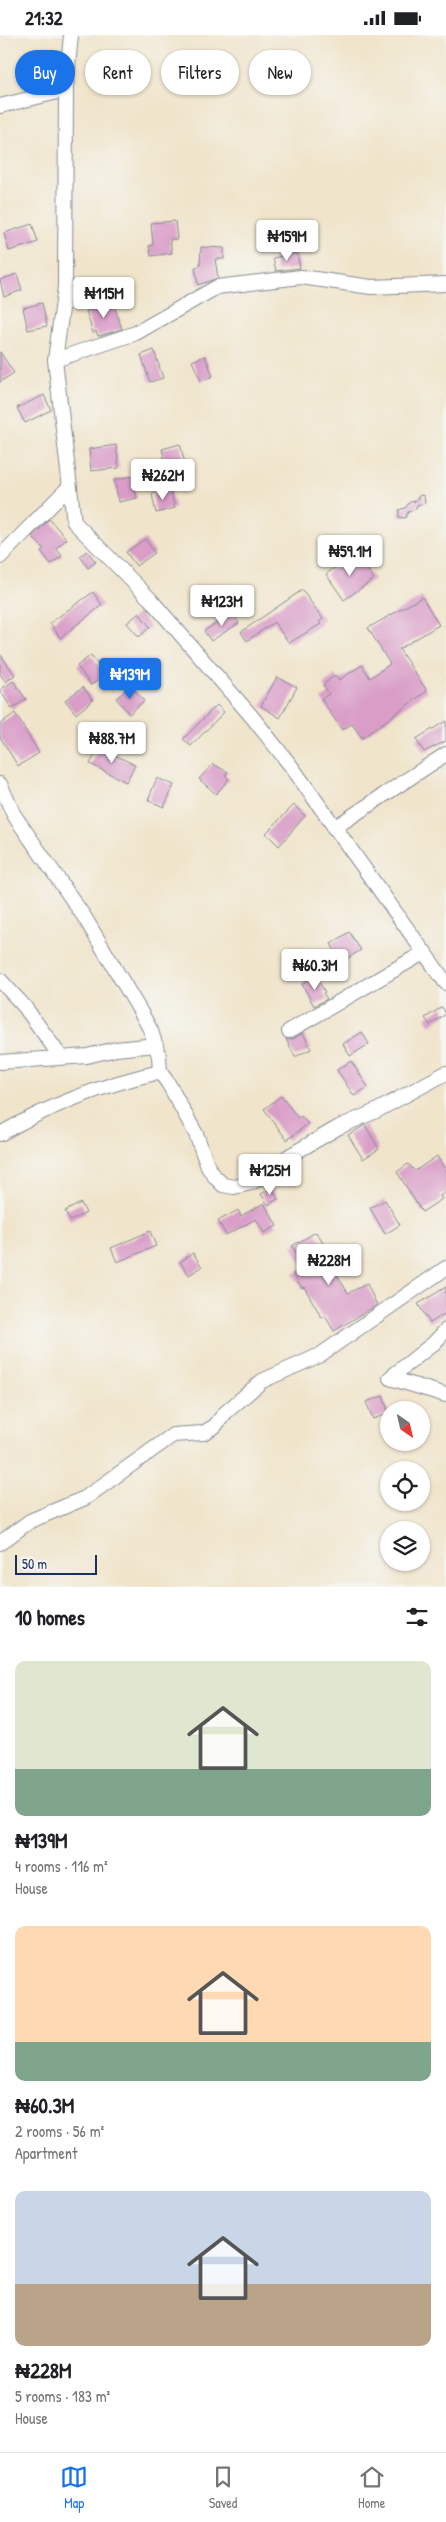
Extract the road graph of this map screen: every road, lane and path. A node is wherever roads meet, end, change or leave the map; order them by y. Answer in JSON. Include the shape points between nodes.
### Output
{"nodes":[{"id":1,"x":71,"y":35,"type":"edge"},
{"id":2,"x":70,"y":50,"type":"edge"},
{"id":3,"x":45,"y":95,"type":"edge"},
{"id":4,"x":66,"y":95,"type":"edge"},
{"id":5,"x":0,"y":106,"type":"edge"},
{"id":6,"x":446,"y":284,"type":"edge"},
{"id":7,"x":55,"y":360,"type":"junction"},
{"id":8,"x":70,"y":486,"type":"junction"},
{"id":9,"x":0,"y":557,"type":"edge"},
{"id":10,"x":446,"y":754,"type":"edge"},
{"id":11,"x":0,"y":784,"type":"edge"},
{"id":12,"x":334,"y":828,"type":"junction"},
{"id":13,"x":425,"y":952,"type":"junction"},
{"id":14,"x":0,"y":979,"type":"edge"},
{"id":15,"x":446,"y":983,"type":"edge"},
{"id":16,"x":289,"y":1031,"type":"dead end"},
{"id":17,"x":156,"y":1045,"type":"junction"},
{"id":18,"x":61,"y":1057,"type":"junction"},
{"id":19,"x":0,"y":1062,"type":"edge"},
{"id":20,"x":160,"y":1072,"type":"junction"},
{"id":21,"x":446,"y":1073,"type":"edge"},
{"id":22,"x":0,"y":1134,"type":"edge"},
{"id":23,"x":446,"y":1268,"type":"edge"},
{"id":24,"x":446,"y":1330,"type":"edge"},
{"id":25,"x":446,"y":1395,"type":"edge"},
{"id":26,"x":0,"y":1543,"type":"edge"}],
"edges":[{"from":1,"to":2,"type":"street"},
{"from":3,"to":5,"type":"street"},
{"from":4,"to":7,"type":"street","via":[[65,287]]},
{"from":6,"to":7,"type":"street","via":[[371,287],[301,277],[217,287],[136,333]]},
{"from":7,"to":8,"type":"street"},
{"from":8,"to":9,"type":"street"},
{"from":8,"to":12,"type":"street","via":[[74,522],[150,599],[253,718]]},
{"from":10,"to":12,"type":"street"},
{"from":11,"to":17,"type":"street","via":[[14,815],[85,918],[143,1015]]},
{"from":12,"to":13,"type":"street"},
{"from":13,"to":15,"type":"street"},
{"from":13,"to":16,"type":"street"},
{"from":14,"to":18,"type":"street"},
{"from":17,"to":18,"type":"street"},
{"from":17,"to":20,"type":"street"},
{"from":18,"to":19,"type":"street"},
{"from":20,"to":21,"type":"street","via":[[196,1134],[214,1177],[223,1185],[234,1187],[251,1183],[317,1139]]},
{"from":20,"to":22,"type":"street","via":[[54,1107]]},
{"from":23,"to":26,"type":"street","via":[[320,1355],[262,1381],[215,1426],[203,1433],[173,1435],[85,1498],[30,1521]]},
{"from":24,"to":25,"type":"street","via":[[390,1378]]}]}
